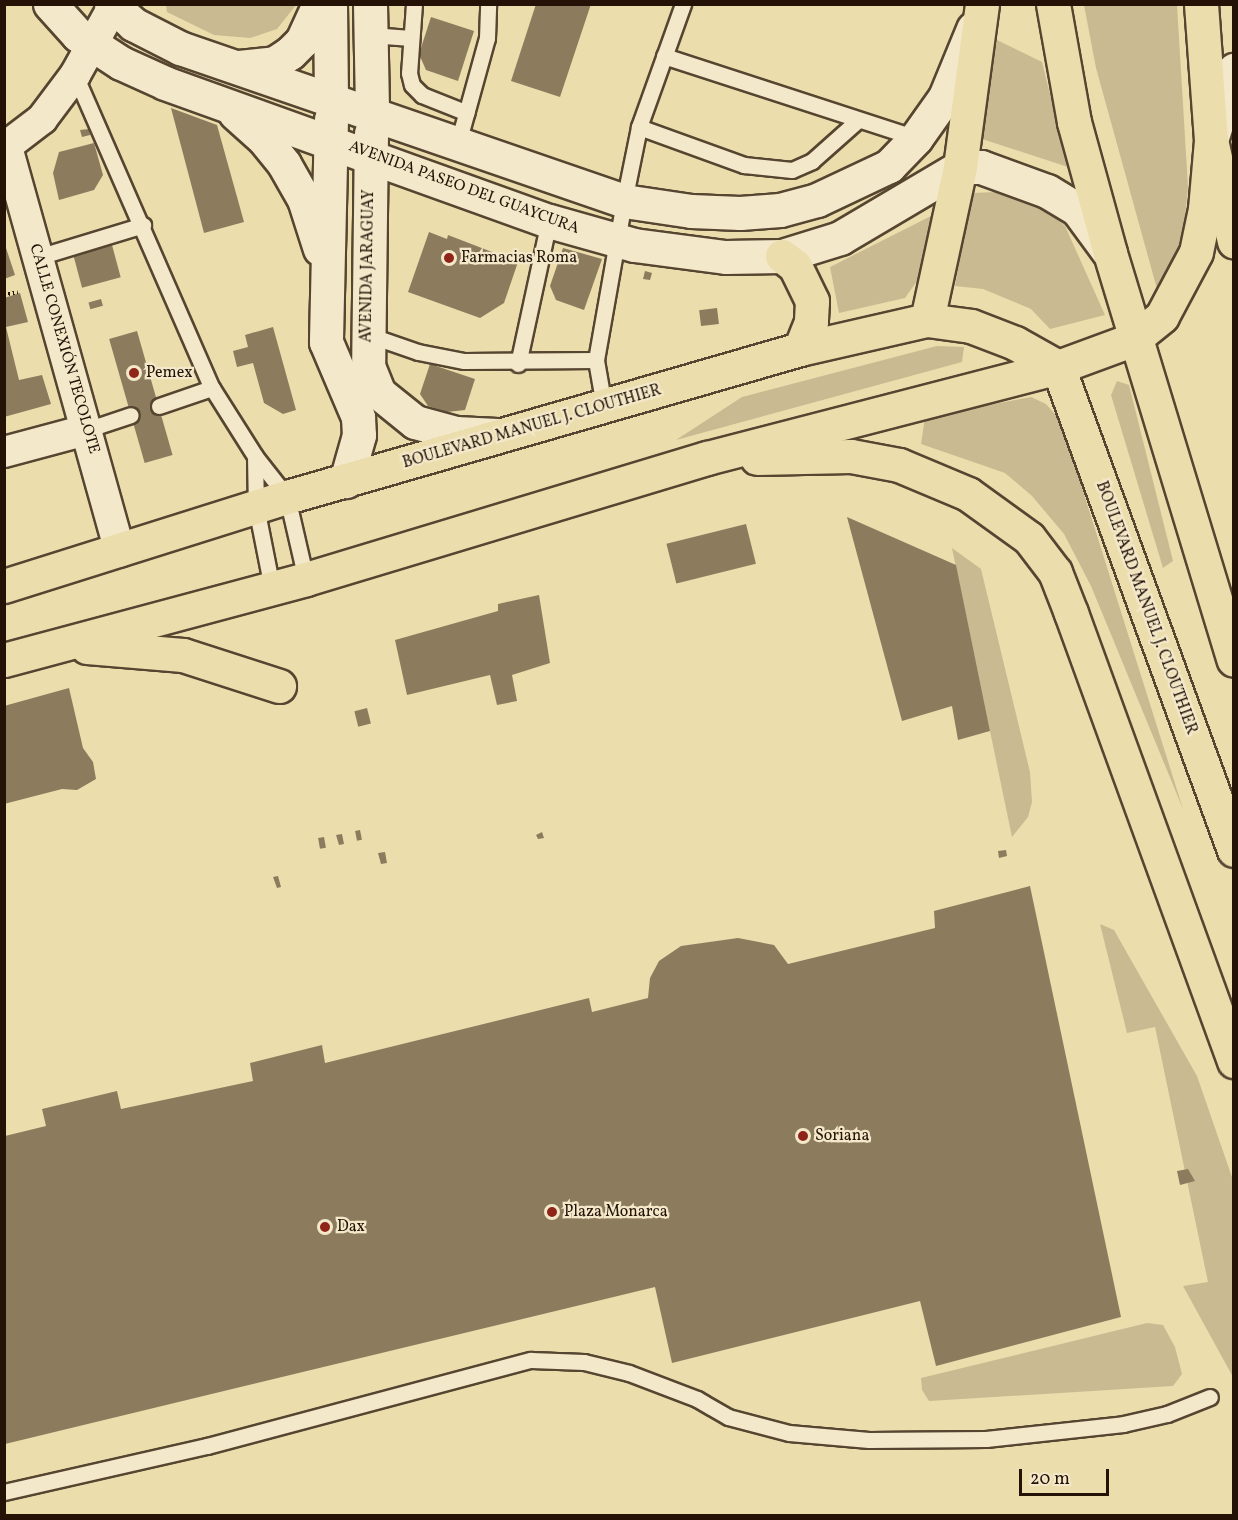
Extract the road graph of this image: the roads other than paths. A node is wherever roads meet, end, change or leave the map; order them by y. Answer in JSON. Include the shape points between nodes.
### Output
{"nodes":[{"id":1,"x":50,"y":4,"type":"edge"},
{"id":2,"x":319,"y":4,"type":"edge"},
{"id":3,"x":330,"y":4,"type":"edge"},
{"id":4,"x":414,"y":4,"type":"edge"},
{"id":5,"x":488,"y":4,"type":"edge"},
{"id":6,"x":683,"y":4,"type":"edge"},
{"id":7,"x":1053,"y":4,"type":"edge"},
{"id":8,"x":112,"y":6,"type":"edge"},
{"id":9,"x":1200,"y":6,"type":"edge"},
{"id":10,"x":981,"y":7,"type":"edge"},
{"id":11,"x":370,"y":20,"type":"edge"},
{"id":12,"x":411,"y":38,"type":"junction"},
{"id":13,"x":93,"y":44,"type":"junction"},
{"id":14,"x":664,"y":56,"type":"junction"},
{"id":15,"x":230,"y":65,"type":"junction"},
{"id":16,"x":1233,"y":70,"type":"edge"},
{"id":17,"x":75,"y":75,"type":"junction"},
{"id":18,"x":331,"y":100,"type":"junction"},
{"id":19,"x":219,"y":102,"type":"junction"},
{"id":20,"x":372,"y":113,"type":"junction"},
{"id":21,"x":857,"y":121,"type":"junction"},
{"id":22,"x":463,"y":128,"type":"junction"},
{"id":23,"x":639,"y":128,"type":"junction"},
{"id":24,"x":916,"y":138,"type":"junction"},
{"id":25,"x":1211,"y":140,"type":"junction"},
{"id":26,"x":332,"y":141,"type":"junction"},
{"id":27,"x":6,"y":148,"type":"edge"},
{"id":28,"x":370,"y":155,"type":"junction"},
{"id":29,"x":960,"y":166,"type":"junction"},
{"id":30,"x":624,"y":201,"type":"junction"},
{"id":31,"x":549,"y":221,"type":"junction"},
{"id":32,"x":143,"y":225,"type":"junction"},
{"id":33,"x":618,"y":241,"type":"junction"},
{"id":34,"x":1233,"y":241,"type":"edge"},
{"id":35,"x":1110,"y":253,"type":"junction"},
{"id":36,"x":782,"y":256,"type":"junction"},
{"id":37,"x":38,"y":257,"type":"junction"},
{"id":38,"x":327,"y":299,"type":"junction"},
{"id":39,"x":927,"y":320,"type":"junction"},
{"id":40,"x":365,"y":334,"type":"junction"},
{"id":41,"x":1134,"y":339,"type":"junction"},
{"id":42,"x":800,"y":349,"type":"junction"},
{"id":43,"x":596,"y":360,"type":"junction"},
{"id":44,"x":518,"y":364,"type":"junction"},
{"id":45,"x":1058,"y":367,"type":"junction"},
{"id":46,"x":361,"y":387,"type":"junction"},
{"id":47,"x":212,"y":388,"type":"junction"},
{"id":48,"x":159,"y":406,"type":"dead end"},
{"id":49,"x":604,"y":406,"type":"junction"},
{"id":50,"x":131,"y":415,"type":"dead end"},
{"id":51,"x":86,"y":430,"type":"junction"},
{"id":52,"x":499,"y":435,"type":"junction"},
{"id":53,"x":4,"y":452,"type":"edge"},
{"id":54,"x":255,"y":456,"type":"junction"},
{"id":55,"x":706,"y":458,"type":"junction"},
{"id":56,"x":346,"y":481,"type":"junction"},
{"id":57,"x":287,"y":497,"type":"junction"},
{"id":58,"x":256,"y":507,"type":"junction"},
{"id":59,"x":120,"y":551,"type":"junction"},
{"id":60,"x":306,"y":579,"type":"junction"},
{"id":61,"x":4,"y":586,"type":"edge"},
{"id":62,"x":272,"y":588,"type":"junction"},
{"id":63,"x":62,"y":646,"type":"junction"},
{"id":64,"x":4,"y":660,"type":"edge"},
{"id":65,"x":1233,"y":660,"type":"edge"},
{"id":66,"x":279,"y":686,"type":"dead end"},
{"id":67,"x":1233,"y":850,"type":"edge"},
{"id":68,"x":1233,"y":1061,"type":"edge"},
{"id":69,"x":1210,"y":1397,"type":"dead end"},
{"id":70,"x":4,"y":1492,"type":"edge"}],
"edges":[{"from":1,"to":13,"type":"main road","name":"AVENIDA PASEO DEL GUAYCURA"},
{"from":2,"to":15,"type":"main road","via":[[302,41],[282,58],[260,67]]},
{"from":3,"to":18,"type":"main road","name":"AVENIDA JARAGUAY"},
{"from":4,"to":12,"type":"lane"},
{"from":5,"to":22,"type":"lane","via":[[487,38]]},
{"from":6,"to":14,"type":"lane"},
{"from":7,"to":35,"type":"main road","via":[[1074,122]]},
{"from":8,"to":13,"type":"street"},
{"from":8,"to":15,"type":"main road","via":[[133,24],[180,48]]},
{"from":9,"to":25,"type":"main road"},
{"from":10,"to":24,"type":"main road","via":[[945,97]]},
{"from":10,"to":29,"type":"main road"},
{"from":11,"to":12,"type":"lane"},
{"from":11,"to":20,"type":"main road","name":"AVENIDA JARAGUAY"},
{"from":12,"to":22,"type":"lane","via":[[412,85]]},
{"from":13,"to":17,"type":"street"},
{"from":13,"to":19,"type":"main road","name":"AVENIDA PASEO DEL GUAYCURA","via":[[121,63]]},
{"from":14,"to":21,"type":"lane"},
{"from":14,"to":23,"type":"lane"},
{"from":15,"to":18,"type":"main road"},
{"from":16,"to":25,"type":"main road"},
{"from":17,"to":27,"type":"street","via":[[42,119]]},
{"from":17,"to":32,"type":"lane"},
{"from":18,"to":20,"type":"main road"},
{"from":18,"to":26,"type":"main road","name":"AVENIDA JARAGUAY"},
{"from":19,"to":26,"type":"main road","name":"AVENIDA PASEO DEL GUAYCURA"},
{"from":19,"to":38,"type":"main road","via":[[264,139],[299,190],[319,242]]},
{"from":20,"to":22,"type":"main road"},
{"from":20,"to":28,"type":"main road","name":"AVENIDA JARAGUAY"},
{"from":21,"to":23,"type":"lane","via":[[812,161],[792,170],[744,165]]},
{"from":21,"to":24,"type":"lane"},
{"from":22,"to":30,"type":"main road"},
{"from":23,"to":30,"type":"lane"},
{"from":24,"to":30,"type":"main road","via":[[880,171],[817,200],[780,210],[691,211]]},
{"from":25,"to":34,"type":"main road"},
{"from":25,"to":41,"type":"main road","via":[[1196,252],[1162,316]]},
{"from":26,"to":28,"type":"main road","name":"AVENIDA PASEO DEL GUAYCURA"},
{"from":26,"to":38,"type":"main road","name":"AVENIDA JARAGUAY"},
{"from":27,"to":37,"type":"street","name":"CALLE CONEXIÓN TECOLOTE"},
{"from":28,"to":31,"type":"main road","name":"AVENIDA PASEO DEL GUAYCURA"},
{"from":28,"to":40,"type":"main road","name":"AVENIDA JARAGUAY"},
{"from":29,"to":35,"type":"main road","via":[[981,167],[1047,191],[1077,209]]},
{"from":29,"to":36,"type":"main road","name":"AVENIDA PASEO DEL GUAYCURA","via":[[840,238]]},
{"from":29,"to":39,"type":"main road"},
{"from":30,"to":33,"type":"lane"},
{"from":31,"to":33,"type":"main road","name":"AVENIDA PASEO DEL GUAYCURA"},
{"from":31,"to":44,"type":"lane"},
{"from":32,"to":37,"type":"lane"},
{"from":32,"to":47,"type":"lane"},
{"from":33,"to":36,"type":"main road","name":"AVENIDA PASEO DEL GUAYCURA","via":[[685,253]]},
{"from":33,"to":43,"type":"lane"},
{"from":35,"to":41,"type":"main road"},
{"from":36,"to":42,"type":"main road","via":[[795,266],[812,301],[811,322]]},
{"from":37,"to":51,"type":"street","name":"CALLE CONEXIÓN TECOLOTE"},
{"from":38,"to":46,"type":"main road","name":"AVENIDA JARAGUAY","via":[[326,342]]},
{"from":39,"to":42,"type":"main road","name":"BOULEVARD MANUEL J. CLOUTHIER"},
{"from":39,"to":45,"type":"main road","name":"BOULEVARD MANUEL J. CLOUTHIER","via":[[972,326],[1015,343]]},
{"from":40,"to":44,"type":"lane","via":[[418,352],[464,361]]},
{"from":40,"to":46,"type":"main road","name":"AVENIDA JARAGUAY","via":[[368,366]]},
{"from":41,"to":45,"type":"main road"},
{"from":41,"to":65,"type":"main road"},
{"from":42,"to":49,"type":"main road","name":"BOULEVARD MANUEL J. CLOUTHIER"},
{"from":43,"to":44,"type":"lane"},
{"from":43,"to":49,"type":"lane"},
{"from":45,"to":55,"type":"main road"},
{"from":45,"to":67,"type":"main road","name":"BOULEVARD MANUEL J. CLOUTHIER"},
{"from":46,"to":52,"type":"main road","name":"AVENIDA JARAGUAY","via":[[415,422],[456,433]]},
{"from":46,"to":56,"type":"main road","name":"AVENIDA JARAGUAY","via":[[359,435]]},
{"from":47,"to":48,"type":"lane"},
{"from":47,"to":54,"type":"lane"},
{"from":49,"to":52,"type":"main road","name":"BOULEVARD MANUEL J. CLOUTHIER"},
{"from":50,"to":51,"type":"lane"},
{"from":51,"to":53,"type":"street"},
{"from":51,"to":59,"type":"street","name":"CALLE CONEXIÓN TECOLOTE"},
{"from":52,"to":56,"type":"main road","name":"BOULEVARD MANUEL J. CLOUTHIER"},
{"from":54,"to":57,"type":"lane"},
{"from":54,"to":58,"type":"lane"},
{"from":55,"to":60,"type":"main road"},
{"from":55,"to":68,"type":"main road","via":[[851,456],[899,465],[968,494],[1029,538],[1055,572],[1071,613]]},
{"from":56,"to":57,"type":"main road","name":"BOULEVARD MANUEL J. CLOUTHIER"},
{"from":57,"to":58,"type":"main road","name":"BOULEVARD MANUEL J. CLOUTHIER"},
{"from":57,"to":60,"type":"lane"},
{"from":58,"to":59,"type":"main road","name":"BOULEVARD MANUEL J. CLOUTHIER"},
{"from":58,"to":62,"type":"lane"},
{"from":59,"to":61,"type":"main road","name":"BOULEVARD MANUEL J. CLOUTHIER"},
{"from":60,"to":62,"type":"main road"},
{"from":62,"to":63,"type":"main road"},
{"from":63,"to":64,"type":"main road"},
{"from":63,"to":66,"type":"main road","via":[[183,656]]},
{"from":69,"to":70,"type":"lane","via":[[1167,1414],[1123,1424],[986,1440],[869,1440],[789,1433],[728,1418],[697,1399],[629,1373],[584,1362],[531,1360],[207,1446]]}]}
